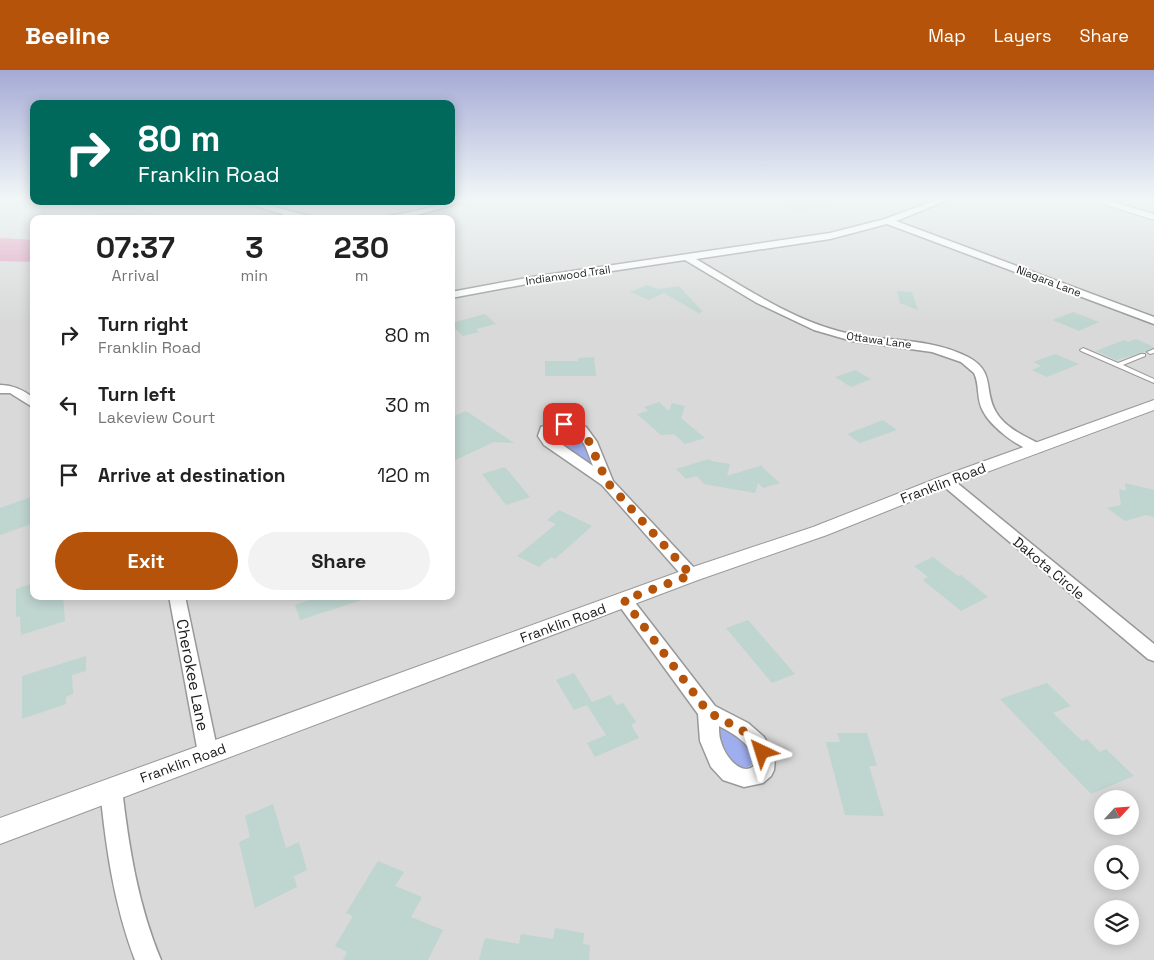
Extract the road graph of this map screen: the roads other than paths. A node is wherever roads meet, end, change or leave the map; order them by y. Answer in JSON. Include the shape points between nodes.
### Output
{"nodes":[{"id":1,"x":810,"y":240,"type":"edge"},
{"id":2,"x":937,"y":240,"type":"edge"},
{"id":3,"x":688,"y":258,"type":"junction"},
{"id":4,"x":455,"y":294,"type":"edge"},
{"id":5,"x":1154,"y":321,"type":"edge"},
{"id":6,"x":1083,"y":350,"type":"dead end"},
{"id":7,"x":1143,"y":355,"type":"dead end"},
{"id":8,"x":1118,"y":365,"type":"junction"},
{"id":9,"x":1154,"y":381,"type":"edge"},
{"id":10,"x":2,"y":386,"type":"edge"},
{"id":11,"x":30,"y":401,"type":"edge"},
{"id":12,"x":1154,"y":405,"type":"edge"},
{"id":13,"x":1036,"y":448,"type":"junction"},
{"id":14,"x":946,"y":481,"type":"junction"},
{"id":15,"x":607,"y":482,"type":"dead end"},
{"id":16,"x":691,"y":575,"type":"junction"},
{"id":17,"x":178,"y":600,"type":"edge"},
{"id":18,"x":624,"y":600,"type":"junction"},
{"id":19,"x":1154,"y":654,"type":"edge"},
{"id":20,"x":708,"y":712,"type":"dead end"},
{"id":21,"x":208,"y":753,"type":"junction"},
{"id":22,"x":111,"y":789,"type":"junction"},
{"id":23,"x":0,"y":830,"type":"edge"},
{"id":24,"x":148,"y":960,"type":"edge"}],
"edges":[{"from":1,"to":3,"type":"street","name":"Indianwood Trail"},
{"from":2,"to":5,"type":"street","name":"Niagara Lane"},
{"from":3,"to":4,"type":"street","name":"Indianwood Trail"},
{"from":3,"to":13,"type":"street","name":"Ottawa Lane","via":[[818,328],[857,338],[935,349],[968,361],[983,376],[986,404],[997,422]]},
{"from":6,"to":8,"type":"lane"},
{"from":7,"to":8,"type":"lane"},
{"from":8,"to":9,"type":"lane"},
{"from":10,"to":11,"type":"street"},
{"from":12,"to":13,"type":"street","name":"Franklin Road"},
{"from":13,"to":14,"type":"street","name":"Franklin Road"},
{"from":14,"to":16,"type":"street","name":"Franklin Road","via":[[820,531]]},
{"from":14,"to":19,"type":"street","name":"Dakota Circle"},
{"from":15,"to":16,"type":"street"},
{"from":16,"to":18,"type":"street","name":"Franklin Road"},
{"from":17,"to":21,"type":"street","name":"Cherokee Lane"},
{"from":18,"to":20,"type":"street"},
{"from":18,"to":21,"type":"street","name":"Franklin Road"},
{"from":21,"to":22,"type":"street","name":"Franklin Road"},
{"from":22,"to":23,"type":"street","name":"Franklin Road"},
{"from":22,"to":24,"type":"street","via":[[123,878]]}]}
